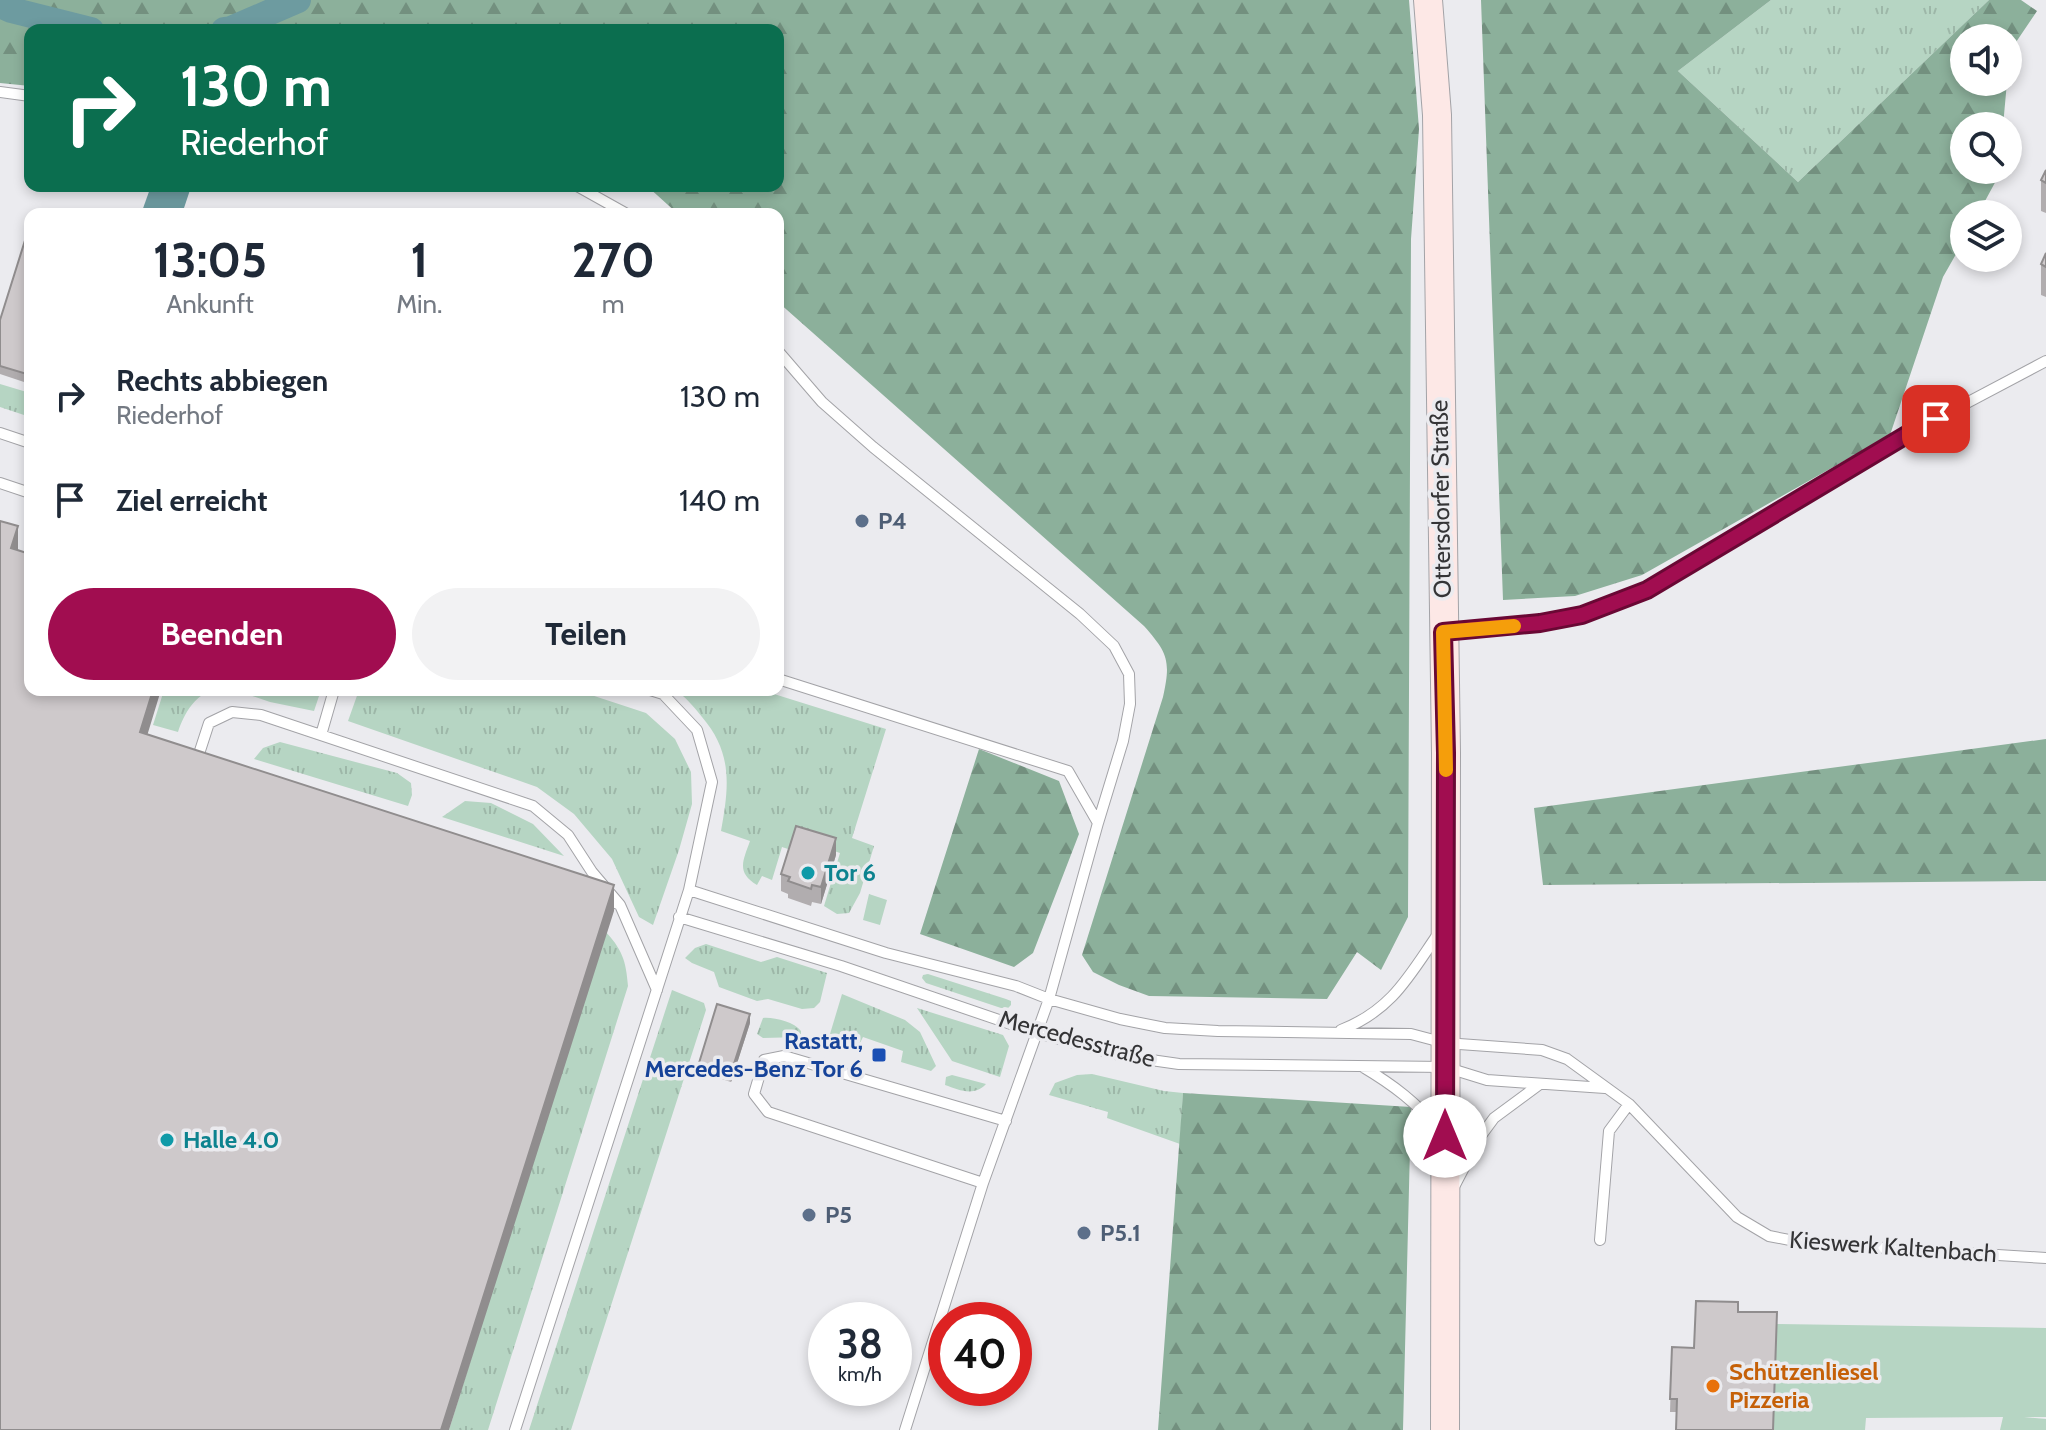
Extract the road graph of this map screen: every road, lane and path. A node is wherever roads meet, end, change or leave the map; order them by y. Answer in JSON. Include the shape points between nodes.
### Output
{"nodes":[{"id":1,"x":1428,"y":0,"type":"edge"},
{"id":2,"x":0,"y":92,"type":"edge"},
{"id":3,"x":24,"y":95,"type":"edge"},
{"id":4,"x":588,"y":192,"type":"edge"},
{"id":5,"x":616,"y":208,"type":"edge"},
{"id":6,"x":784,"y":358,"type":"edge"},
{"id":7,"x":2046,"y":361,"type":"edge"},
{"id":8,"x":0,"y":433,"type":"edge"},
{"id":9,"x":24,"y":441,"type":"edge"},
{"id":10,"x":0,"y":483,"type":"edge"},
{"id":11,"x":24,"y":491,"type":"edge"},
{"id":12,"x":1443,"y":632,"type":"junction"},
{"id":13,"x":784,"y":681,"type":"edge"},
{"id":14,"x":332,"y":696,"type":"edge"},
{"id":15,"x":665,"y":696,"type":"edge"},
{"id":16,"x":321,"y":735,"type":"junction"},
{"id":17,"x":210,"y":769,"type":"edge"},
{"id":18,"x":1098,"y":823,"type":"junction"},
{"id":19,"x":689,"y":890,"type":"junction"},
{"id":20,"x":595,"y":894,"type":"edge"},
{"id":21,"x":620,"y":905,"type":"junction"},
{"id":22,"x":679,"y":917,"type":"junction"},
{"id":23,"x":1446,"y":922,"type":"junction"},
{"id":24,"x":657,"y":990,"type":"junction"},
{"id":25,"x":1049,"y":999,"type":"junction"},
{"id":26,"x":1335,"y":1032,"type":"junction"},
{"id":27,"x":1037,"y":1033,"type":"junction"},
{"id":28,"x":1445,"y":1055,"type":"junction"},
{"id":29,"x":1361,"y":1066,"type":"junction"},
{"id":30,"x":1540,"y":1084,"type":"junction"},
{"id":31,"x":1607,"y":1088,"type":"junction"},
{"id":32,"x":1629,"y":1104,"type":"junction"},
{"id":33,"x":1006,"y":1121,"type":"junction"},
{"id":34,"x":1445,"y":1136,"type":"junction"},
{"id":35,"x":983,"y":1183,"type":"junction"},
{"id":36,"x":1446,"y":1201,"type":"junction"},
{"id":37,"x":1600,"y":1240,"type":"dead end"},
{"id":38,"x":2046,"y":1258,"type":"edge"},
{"id":39,"x":515,"y":1430,"type":"edge"},
{"id":40,"x":905,"y":1430,"type":"edge"},
{"id":41,"x":1445,"y":1430,"type":"edge"}],
"edges":[{"from":1,"to":12,"type":"street","name":"Ottersdorfer Straße","via":[[1437,115]]},
{"from":2,"to":3,"type":"lane"},
{"from":4,"to":5,"type":"lane"},
{"from":6,"to":18,"type":"lane","via":[[822,402],[873,447],[1114,646],[1129,674],[1130,704]]},
{"from":7,"to":12,"type":"lane","via":[[1908,434],[1647,590],[1582,615]]},
{"from":8,"to":9,"type":"lane"},
{"from":10,"to":11,"type":"lane"},
{"from":12,"to":23,"type":"street","name":"Ottersdorfer Straße"},
{"from":13,"to":18,"type":"lane","via":[[1068,771]]},
{"from":14,"to":16,"type":"lane"},
{"from":15,"to":19,"type":"lane","via":[[697,730],[712,782]]},
{"from":16,"to":17,"type":"lane","via":[[261,715],[232,712],[209,723],[195,765]]},
{"from":16,"to":21,"type":"lane","via":[[533,806],[568,835]]},
{"from":18,"to":25,"type":"lane"},
{"from":19,"to":22,"type":"lane"},
{"from":19,"to":25,"type":"lane","name":"Mercedesstraße"},
{"from":20,"to":21,"type":"lane"},
{"from":21,"to":24,"type":"lane"},
{"from":22,"to":24,"type":"lane"},
{"from":22,"to":27,"type":"lane","name":"Mercedesstraße"},
{"from":23,"to":26,"type":"lane","via":[[1395,995],[1376,1012]]},
{"from":23,"to":28,"type":"street","name":"Ottersdorfer Straße"},
{"from":24,"to":39,"type":"lane"},
{"from":25,"to":26,"type":"lane","name":"Mercedesstraße","via":[[1165,1028]]},
{"from":25,"to":27,"type":"lane"},
{"from":26,"to":28,"type":"lane","name":"Mercedesstraße","via":[[1411,1034]]},
{"from":27,"to":29,"type":"lane","name":"Mercedesstraße","via":[[1123,1056],[1179,1064]]},
{"from":27,"to":33,"type":"lane"},
{"from":28,"to":29,"type":"lane","name":"Mercedesstraße"},
{"from":28,"to":30,"type":"lane","via":[[1487,1080]]},
{"from":28,"to":31,"type":"lane","name":"Kieswerk Kaltenbach","via":[[1542,1050],[1567,1059]]},
{"from":28,"to":34,"type":"street","name":"Ottersdorfer Straße"},
{"from":29,"to":34,"type":"lane","via":[[1394,1086]]},
{"from":30,"to":31,"type":"lane"},
{"from":30,"to":36,"type":"lane","via":[[1494,1118]]},
{"from":31,"to":32,"type":"lane","name":"Kieswerk Kaltenbach"},
{"from":32,"to":37,"type":"lane","via":[[1609,1131]]},
{"from":32,"to":38,"type":"lane","name":"Kieswerk Kaltenbach","via":[[1737,1217],[1769,1236],[1805,1243]]},
{"from":33,"to":35,"type":"lane"},
{"from":33,"to":35,"type":"lane","via":[[784,1056],[764,1060],[754,1094],[768,1112]]},
{"from":34,"to":36,"type":"street","name":"Ottersdorfer Straße"},
{"from":35,"to":40,"type":"lane"},
{"from":36,"to":41,"type":"street","name":"Ottersdorfer Straße"}]}
